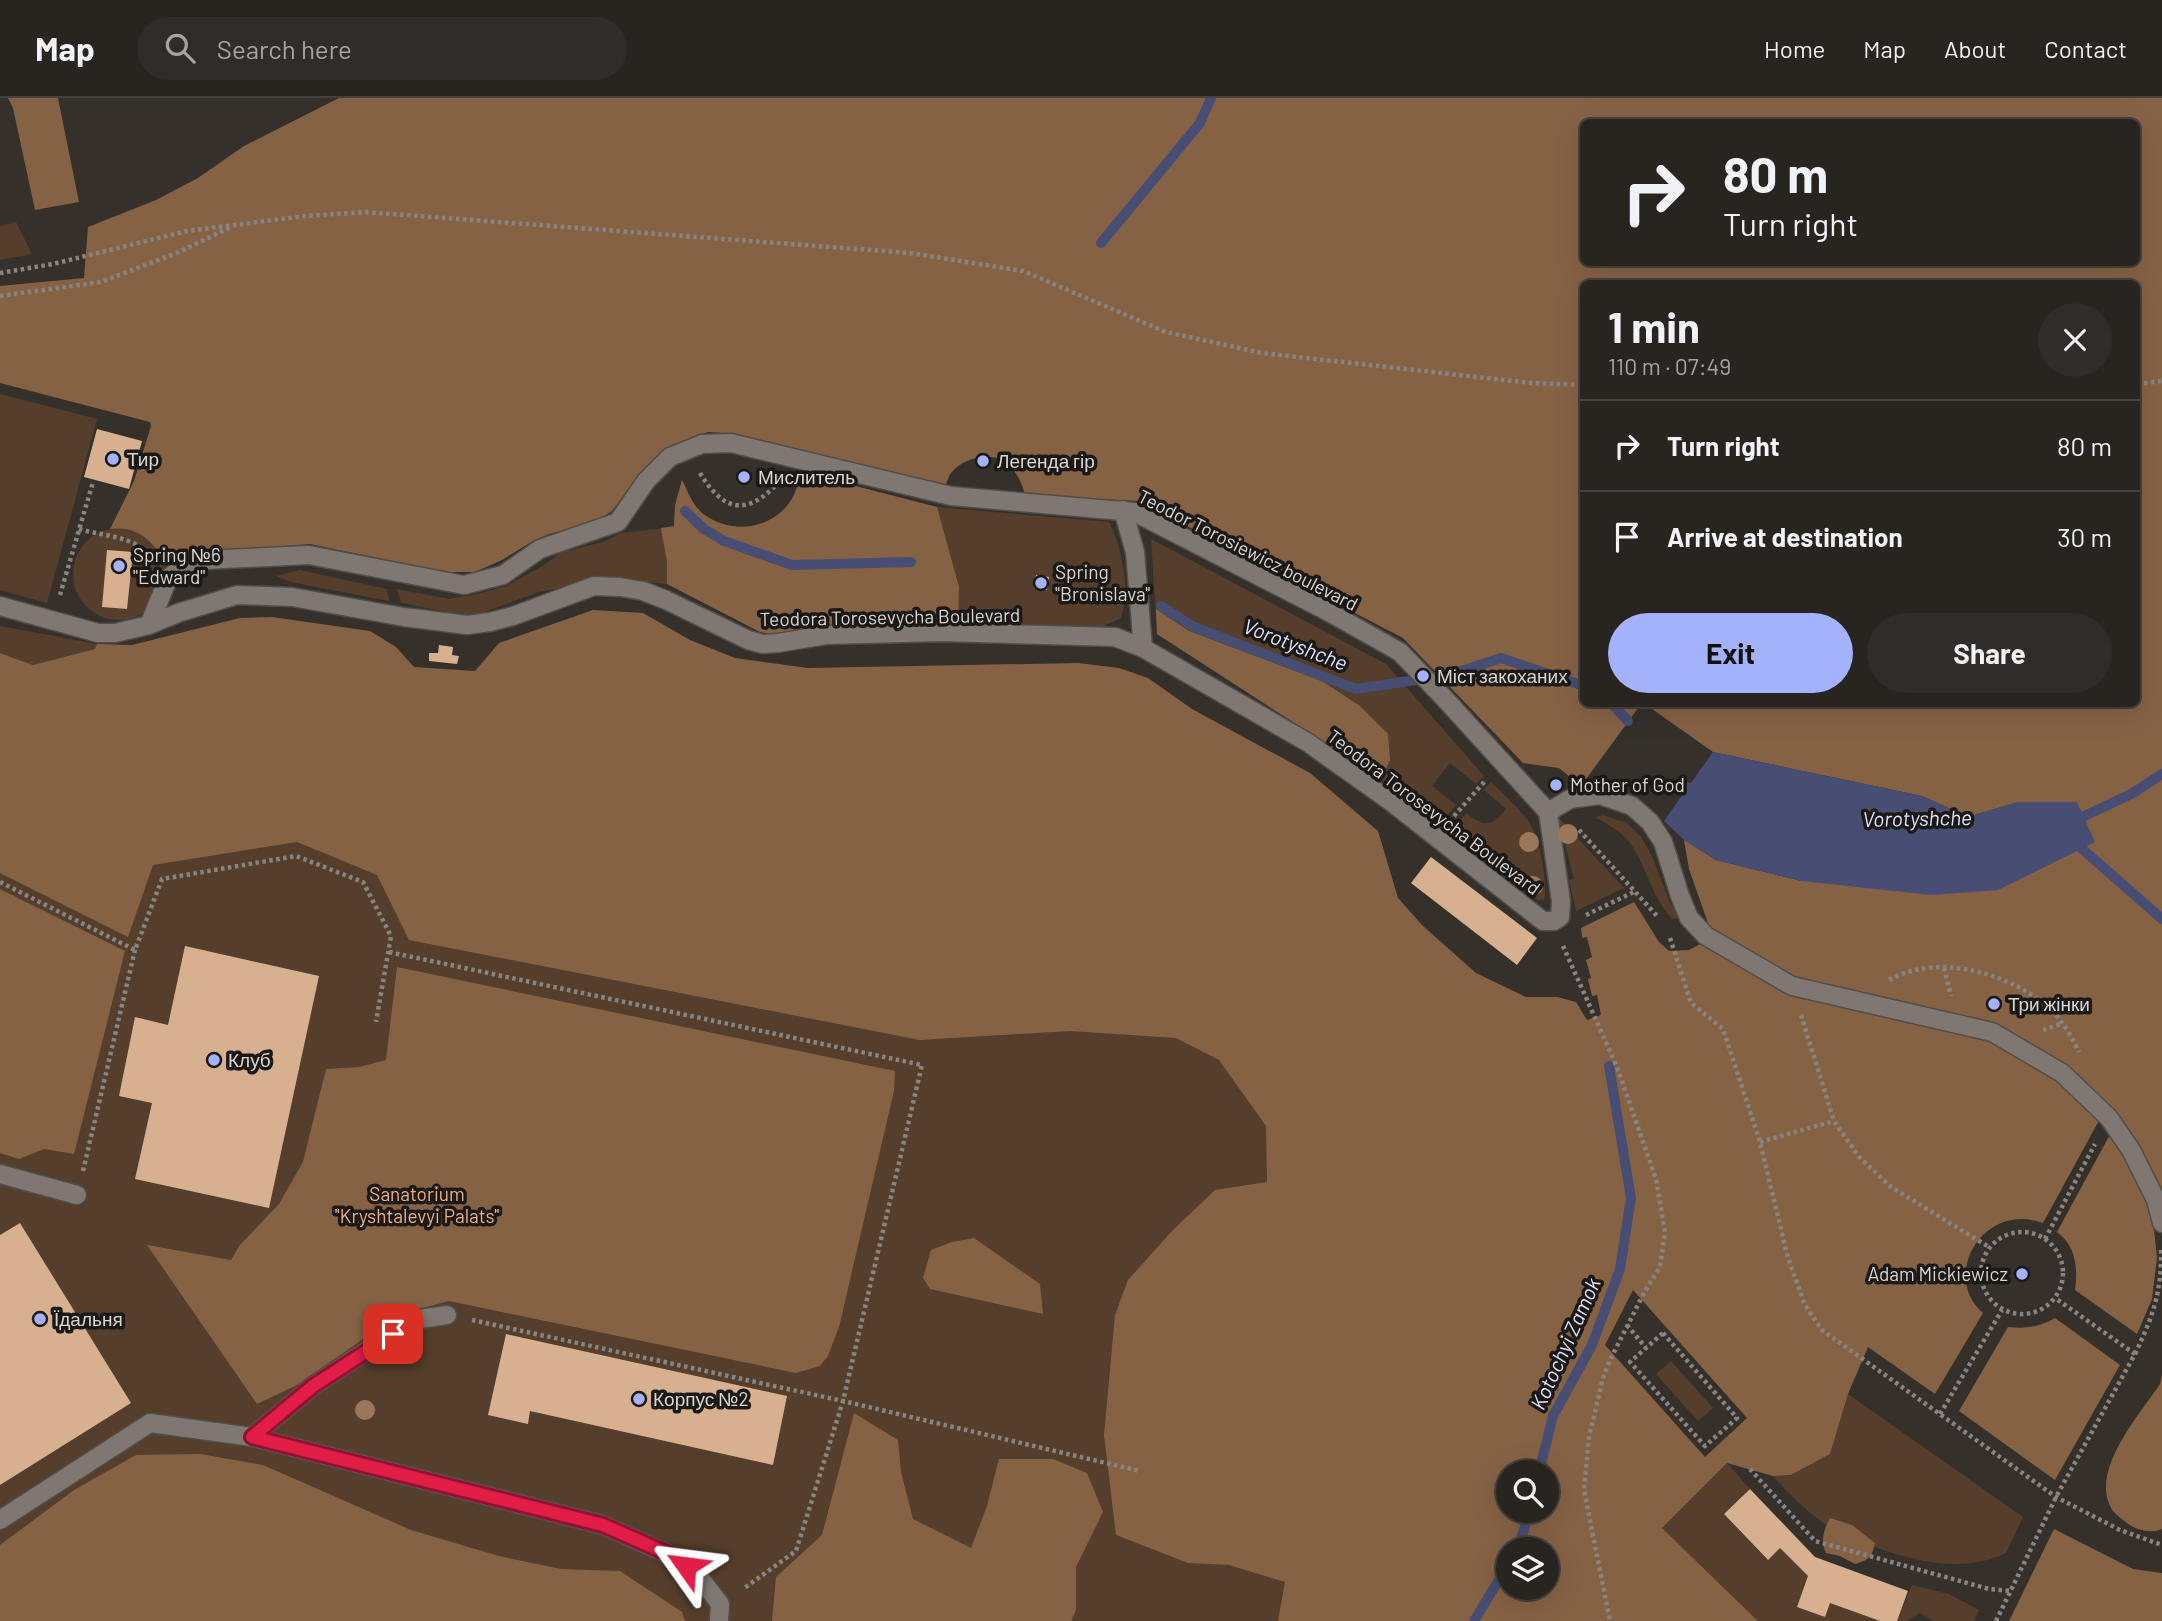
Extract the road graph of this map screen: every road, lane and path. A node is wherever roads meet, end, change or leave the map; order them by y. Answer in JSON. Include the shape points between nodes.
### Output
{"nodes":[{"id":1,"x":235,"y":225,"type":"junction"},
{"id":2,"x":0,"y":273,"type":"edge"},
{"id":3,"x":0,"y":296,"type":"edge"},
{"id":4,"x":2162,"y":381,"type":"edge"},
{"id":5,"x":2140,"y":384,"type":"edge"},
{"id":6,"x":1580,"y":385,"type":"edge"},
{"id":7,"x":686,"y":450,"type":"junction"},
{"id":8,"x":801,"y":461,"type":"junction"},
{"id":9,"x":93,"y":482,"type":"dead end"},
{"id":10,"x":1123,"y":510,"type":"junction"},
{"id":11,"x":79,"y":529,"type":"junction"},
{"id":12,"x":147,"y":551,"type":"dead end"},
{"id":13,"x":0,"y":606,"type":"edge"},
{"id":14,"x":53,"y":621,"type":"junction"},
{"id":15,"x":149,"y":625,"type":"junction"},
{"id":16,"x":1143,"y":648,"type":"junction"},
{"id":17,"x":1480,"y":787,"type":"dead end"},
{"id":18,"x":1461,"y":809,"type":"dead end"},
{"id":19,"x":1553,"y":809,"type":"junction"},
{"id":20,"x":0,"y":882,"type":"edge"},
{"id":21,"x":1636,"y":891,"type":"junction"},
{"id":22,"x":1659,"y":919,"type":"dead end"},
{"id":23,"x":1552,"y":925,"type":"junction"},
{"id":24,"x":1706,"y":936,"type":"junction"},
{"id":25,"x":135,"y":950,"type":"junction"},
{"id":26,"x":388,"y":952,"type":"junction"},
{"id":27,"x":1899,"y":975,"type":"dead end"},
{"id":28,"x":1792,"y":986,"type":"junction"},
{"id":29,"x":376,"y":1022,"type":"dead end"},
{"id":30,"x":2082,"y":1056,"type":"dead end"},
{"id":31,"x":2109,"y":1118,"type":"junction"},
{"id":32,"x":1833,"y":1121,"type":"junction"},
{"id":33,"x":1760,"y":1142,"type":"junction"},
{"id":34,"x":0,"y":1174,"type":"edge"},
{"id":35,"x":77,"y":1195,"type":"joint"},
{"id":36,"x":2162,"y":1223,"type":"edge"},
{"id":37,"x":2045,"y":1239,"type":"junction"},
{"id":38,"x":2161,"y":1245,"type":"edge"},
{"id":39,"x":1989,"y":1247,"type":"junction"},
{"id":40,"x":2055,"y":1298,"type":"junction"},
{"id":41,"x":2002,"y":1309,"type":"junction"},
{"id":42,"x":447,"y":1315,"type":"joint"},
{"id":43,"x":1628,"y":1325,"type":"junction"},
{"id":44,"x":1646,"y":1348,"type":"junction"},
{"id":45,"x":2135,"y":1354,"type":"junction"},
{"id":46,"x":843,"y":1401,"type":"junction"},
{"id":47,"x":1940,"y":1414,"type":"junction"},
{"id":48,"x":252,"y":1437,"type":"junction"},
{"id":49,"x":1750,"y":1469,"type":"dead end"},
{"id":50,"x":1140,"y":1471,"type":"dead end"},
{"id":51,"x":2056,"y":1497,"type":"junction"},
{"id":52,"x":0,"y":1520,"type":"edge"},
{"id":53,"x":2162,"y":1545,"type":"edge"},
{"id":54,"x":2011,"y":1591,"type":"junction"},
{"id":55,"x":720,"y":1613,"type":"edge"},
{"id":56,"x":1610,"y":1621,"type":"edge"},
{"id":57,"x":1996,"y":1621,"type":"edge"}],
"edges":[{"from":1,"to":2,"type":"path","via":[[187,231]]},
{"from":1,"to":3,"type":"path","via":[[101,282]]},
{"from":1,"to":6,"type":"path","via":[[366,212],[910,253],[1023,271],[1166,332],[1262,353]]},
{"from":4,"to":5,"type":"path"},
{"from":7,"to":8,"type":"street","name":"Teodor Torosiewicz boulevard","via":[[731,443]]},
{"from":7,"to":8,"type":"path","via":[[710,491],[730,504],[743,505],[766,496]]},
{"from":7,"to":15,"type":"street","name":"Teodor Torosiewicz boulevard","via":[[670,457],[646,481],[618,522],[540,549],[503,575],[464,585],[309,555],[204,560],[179,569],[168,579]]},
{"from":8,"to":10,"type":"street","name":"Teodor Torosiewicz boulevard","via":[[951,496]]},
{"from":9,"to":11,"type":"path"},
{"from":10,"to":16,"type":"street","via":[[1135,552]]},
{"from":10,"to":19,"type":"street","name":"Teodor Torosiewicz boulevard","via":[[1400,652]]},
{"from":11,"to":12,"type":"path"},
{"from":11,"to":14,"type":"path"},
{"from":13,"to":14,"type":"street","name":"Teodora Torosevycha Boulevard"},
{"from":14,"to":15,"type":"street","name":"Teodora Torosevycha Boulevard","via":[[98,633]]},
{"from":15,"to":16,"type":"street","name":"Teodora Torosevycha Boulevard","via":[[237,595],[292,597],[467,625],[513,616],[594,586],[643,591],[763,643],[826,635],[942,632],[1115,636]]},
{"from":16,"to":23,"type":"street","name":"Teodora Torosevycha Boulevard","via":[[1307,742]]},
{"from":17,"to":18,"type":"path"},
{"from":19,"to":21,"type":"path"},
{"from":19,"to":23,"type":"street","name":"Teodora Torosevycha Boulevard","via":[[1561,910]]},
{"from":19,"to":24,"type":"street","via":[[1570,799],[1600,795],[1632,806],[1663,842],[1689,918]]},
{"from":20,"to":25,"type":"path"},
{"from":21,"to":22,"type":"path"},
{"from":21,"to":23,"type":"path"},
{"from":23,"to":43,"type":"path","via":[[1618,1067],[1656,1179],[1665,1232],[1660,1267]]},
{"from":24,"to":28,"type":"street"},
{"from":24,"to":33,"type":"path","via":[[1667,928],[1691,1003],[1723,1029]]},
{"from":25,"to":26,"type":"path","via":[[162,879],[296,856],[363,882],[391,936]]},
{"from":25,"to":35,"type":"path"},
{"from":26,"to":29,"type":"path"},
{"from":26,"to":46,"type":"path","via":[[922,1065]]},
{"from":27,"to":30,"type":"path","via":[[1932,966],[1982,972],[2022,988],[2050,1008]]},
{"from":28,"to":31,"type":"street","via":[[1992,1032],[2063,1073]]},
{"from":28,"to":32,"type":"path"},
{"from":31,"to":36,"type":"street","via":[[2131,1150]]},
{"from":31,"to":37,"type":"path"},
{"from":32,"to":33,"type":"path"},
{"from":32,"to":39,"type":"path","via":[[1859,1157],[1891,1187]]},
{"from":33,"to":47,"type":"path","via":[[1788,1258],[1805,1305],[1822,1330]]},
{"from":34,"to":35,"type":"street"},
{"from":37,"to":39,"type":"path","via":[[2013,1232]]},
{"from":37,"to":40,"type":"path","via":[[2060,1257],[2064,1271]]},
{"from":38,"to":45,"type":"path","via":[[2157,1307]]},
{"from":39,"to":41,"type":"path","via":[[1982,1259],[1982,1284],[1987,1296]]},
{"from":40,"to":41,"type":"path","via":[[2034,1313],[2021,1315]]},
{"from":40,"to":45,"type":"path"},
{"from":41,"to":47,"type":"path"},
{"from":42,"to":46,"type":"path"},
{"from":42,"to":48,"type":"street","via":[[413,1321],[313,1386]]},
{"from":43,"to":44,"type":"path"},
{"from":43,"to":56,"type":"path","via":[[1603,1378],[1589,1437],[1584,1490]]},
{"from":44,"to":44,"type":"path","via":[[1630,1362],[1705,1446],[1737,1418],[1662,1333]]},
{"from":45,"to":51,"type":"path"},
{"from":46,"to":50,"type":"path"},
{"from":46,"to":55,"type":"path","via":[[796,1551]]},
{"from":47,"to":51,"type":"path"},
{"from":48,"to":52,"type":"street","via":[[150,1423]]},
{"from":48,"to":55,"type":"street","via":[[603,1525],[673,1556],[699,1577]]},
{"from":49,"to":54,"type":"path","via":[[1815,1541],[1989,1589]]},
{"from":51,"to":53,"type":"path","via":[[2120,1530]]},
{"from":51,"to":54,"type":"path"},
{"from":54,"to":57,"type":"path"}]}
